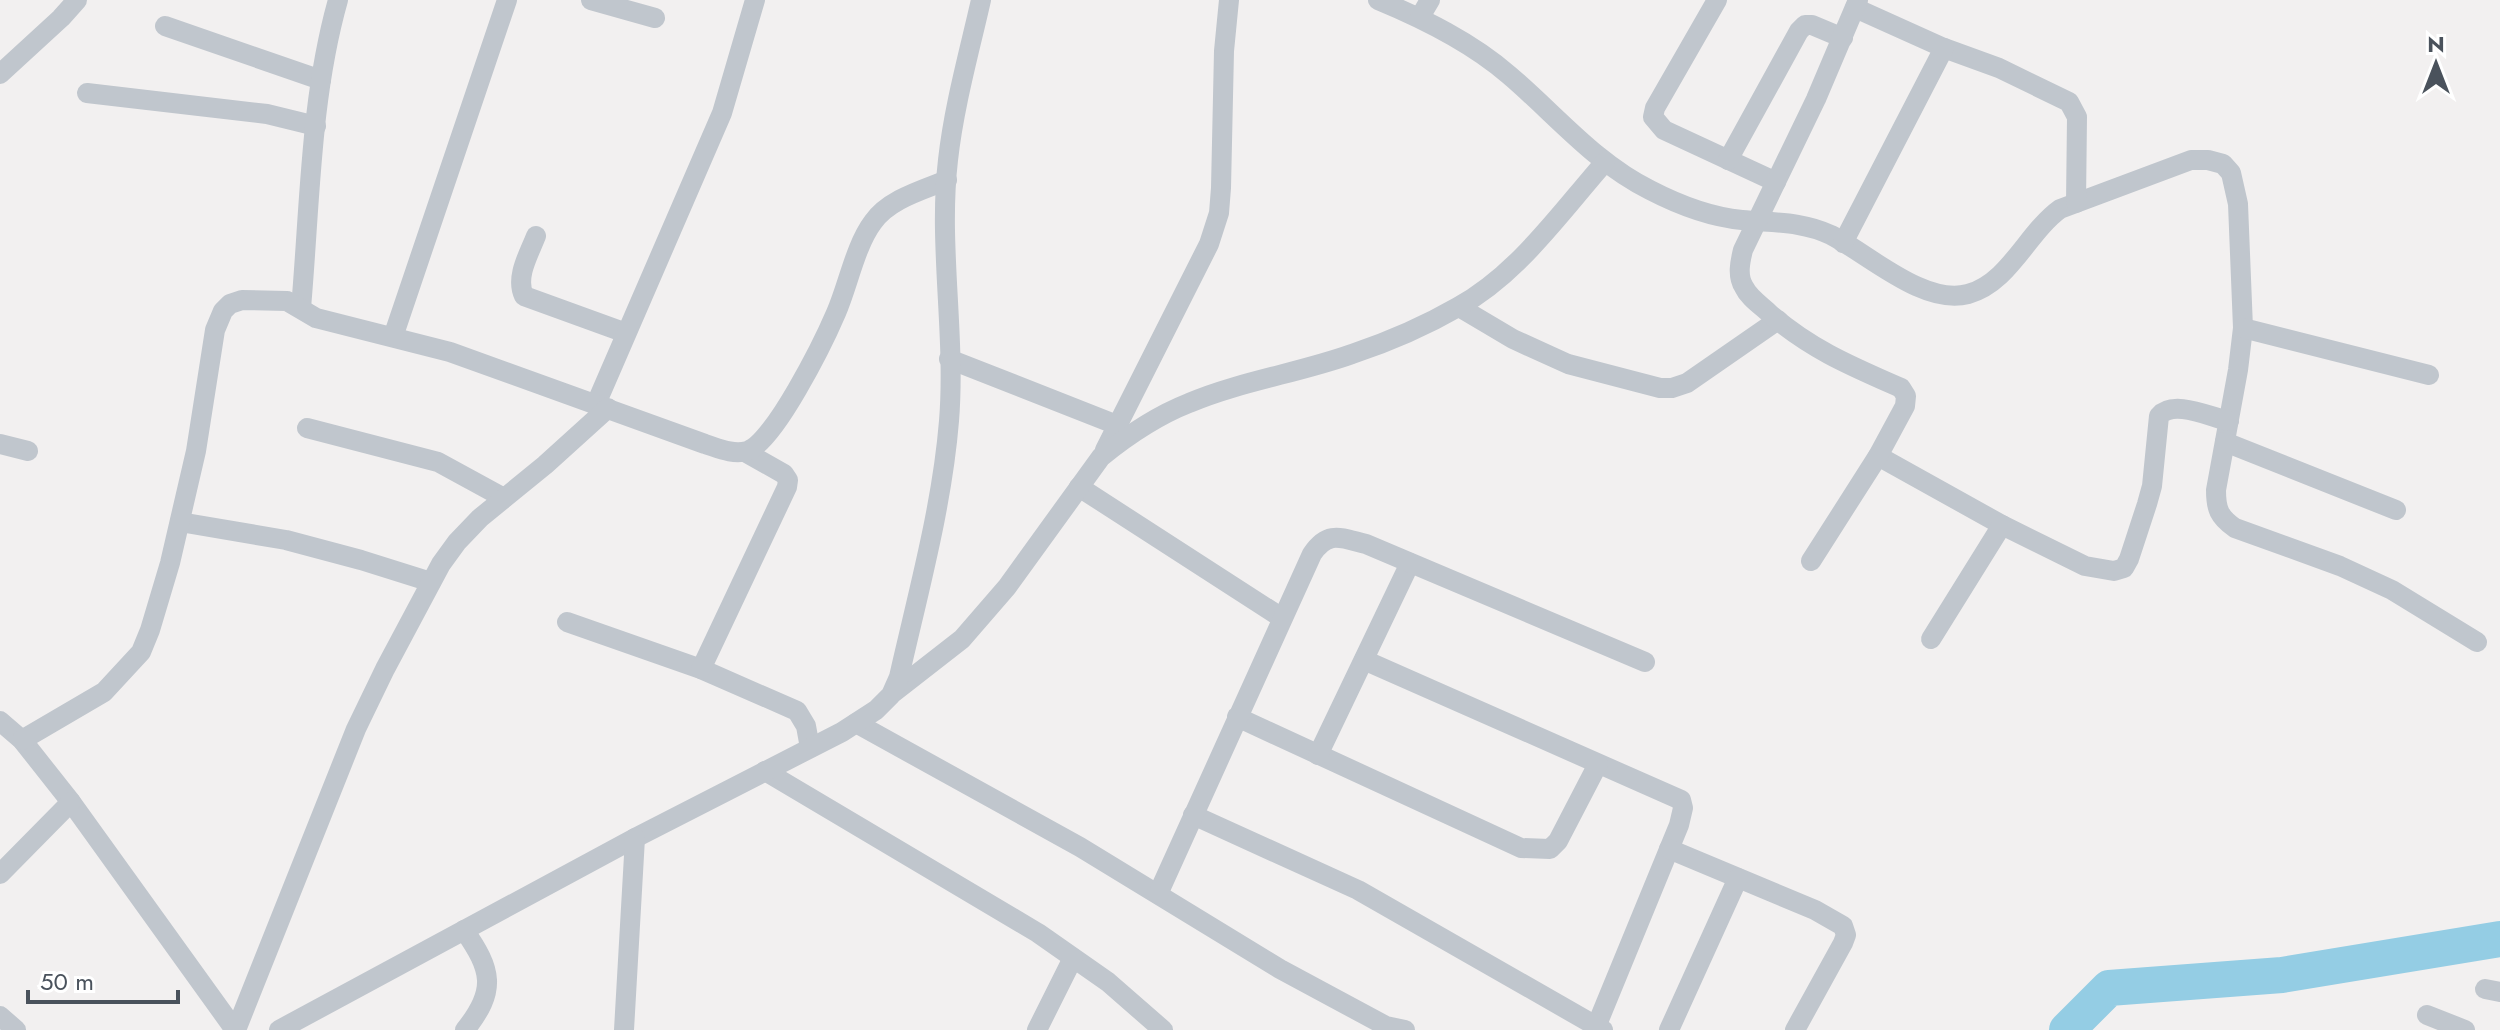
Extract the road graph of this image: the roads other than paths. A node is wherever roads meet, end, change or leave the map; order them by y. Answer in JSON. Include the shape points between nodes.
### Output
{"nodes":[{"id":1,"x":77,"y":0,"type":"edge"},
{"id":2,"x":338,"y":0,"type":"edge"},
{"id":3,"x":507,"y":0,"type":"edge"},
{"id":4,"x":755,"y":0,"type":"edge"},
{"id":5,"x":981,"y":0,"type":"edge"},
{"id":6,"x":1229,"y":0,"type":"edge"},
{"id":7,"x":1378,"y":0,"type":"edge"},
{"id":8,"x":1717,"y":0,"type":"edge"},
{"id":9,"x":600,"y":1,"type":"edge"},
{"id":10,"x":1857,"y":4,"type":"edge"},
{"id":11,"x":1425,"y":9,"type":"edge"},
{"id":12,"x":655,"y":18,"type":"dead end"},
{"id":13,"x":165,"y":26,"type":"dead end"},
{"id":14,"x":1843,"y":38,"type":"junction"},
{"id":15,"x":1944,"y":48,"type":"junction"},
{"id":16,"x":0,"y":74,"type":"edge"},
{"id":17,"x":321,"y":80,"type":"junction"},
{"id":18,"x":87,"y":93,"type":"dead end"},
{"id":19,"x":316,"y":126,"type":"junction"},
{"id":20,"x":1728,"y":160,"type":"junction"},
{"id":21,"x":1605,"y":162,"type":"junction"},
{"id":22,"x":947,"y":180,"type":"junction"},
{"id":23,"x":1776,"y":182,"type":"junction"},
{"id":24,"x":2076,"y":203,"type":"junction"},
{"id":25,"x":1757,"y":220,"type":"junction"},
{"id":26,"x":536,"y":236,"type":"dead end"},
{"id":27,"x":1843,"y":243,"type":"junction"},
{"id":28,"x":1459,"y":307,"type":"junction"},
{"id":29,"x":301,"y":308,"type":"junction"},
{"id":30,"x":1778,"y":320,"type":"junction"},
{"id":31,"x":2243,"y":328,"type":"junction"},
{"id":32,"x":626,"y":333,"type":"junction"},
{"id":33,"x":393,"y":337,"type":"junction"},
{"id":34,"x":949,"y":359,"type":"junction"},
{"id":35,"x":2429,"y":375,"type":"dead end"},
{"id":36,"x":602,"y":406,"type":"junction"},
{"id":37,"x":2229,"y":421,"type":"junction"},
{"id":38,"x":1117,"y":425,"type":"junction"},
{"id":39,"x":307,"y":428,"type":"dead end"},
{"id":40,"x":2225,"y":442,"type":"junction"},
{"id":41,"x":0,"y":444,"type":"edge"},
{"id":42,"x":28,"y":451,"type":"dead end"},
{"id":43,"x":745,"y":452,"type":"junction"},
{"id":44,"x":1878,"y":456,"type":"junction"},
{"id":45,"x":1101,"y":457,"type":"junction"},
{"id":46,"x":1079,"y":487,"type":"junction"},
{"id":47,"x":504,"y":498,"type":"junction"},
{"id":48,"x":2396,"y":510,"type":"dead end"},
{"id":49,"x":180,"y":522,"type":"junction"},
{"id":50,"x":2002,"y":525,"type":"junction"},
{"id":51,"x":1811,"y":561,"type":"dead end"},
{"id":52,"x":1410,"y":563,"type":"junction"},
{"id":53,"x":431,"y":582,"type":"junction"},
{"id":54,"x":1282,"y":618,"type":"junction"},
{"id":55,"x":567,"y":622,"type":"dead end"},
{"id":56,"x":1931,"y":639,"type":"dead end"},
{"id":57,"x":2477,"y":642,"type":"dead end"},
{"id":58,"x":1364,"y":660,"type":"junction"},
{"id":59,"x":1645,"y":662,"type":"dead end"},
{"id":60,"x":701,"y":669,"type":"junction"},
{"id":61,"x":891,"y":695,"type":"junction"},
{"id":62,"x":1237,"y":717,"type":"junction"},
{"id":63,"x":0,"y":721,"type":"edge"},
{"id":64,"x":856,"y":723,"type":"junction"},
{"id":65,"x":22,"y":740,"type":"junction"},
{"id":66,"x":810,"y":748,"type":"junction"},
{"id":67,"x":1318,"y":755,"type":"junction"},
{"id":68,"x":1598,"y":764,"type":"junction"},
{"id":69,"x":765,"y":771,"type":"junction"},
{"id":70,"x":71,"y":802,"type":"junction"},
{"id":71,"x":1193,"y":815,"type":"junction"},
{"id":72,"x":635,"y":838,"type":"junction"},
{"id":73,"x":1669,"y":849,"type":"junction"},
{"id":74,"x":0,"y":874,"type":"edge"},
{"id":75,"x":1738,"y":878,"type":"junction"},
{"id":76,"x":1158,"y":894,"type":"junction"},
{"id":77,"x":464,"y":930,"type":"junction"},
{"id":78,"x":1073,"y":958,"type":"junction"},
{"id":79,"x":2427,"y":1015,"type":"dead end"},
{"id":80,"x":0,"y":1016,"type":"edge"},
{"id":81,"x":1600,"y":1028,"type":"edge"},
{"id":82,"x":16,"y":1030,"type":"edge"},
{"id":83,"x":236,"y":1030,"type":"edge"},
{"id":84,"x":279,"y":1030,"type":"edge"},
{"id":85,"x":465,"y":1030,"type":"edge"},
{"id":86,"x":624,"y":1030,"type":"edge"},
{"id":87,"x":1037,"y":1030,"type":"edge"},
{"id":88,"x":1163,"y":1030,"type":"edge"},
{"id":89,"x":1405,"y":1030,"type":"edge"},
{"id":90,"x":1669,"y":1030,"type":"edge"},
{"id":91,"x":1795,"y":1030,"type":"edge"},
{"id":92,"x":2465,"y":1030,"type":"edge"}],
"edges":[{"from":1,"to":16,"type":"street"},
{"from":2,"to":17,"type":"street"},
{"from":3,"to":33,"type":"street"},
{"from":4,"to":32,"type":"street","via":[[722,113]]},
{"from":5,"to":22,"type":"street"},
{"from":6,"to":38,"type":"street","via":[[1219,213],[1209,244]]},
{"from":7,"to":11,"type":"street"},
{"from":8,"to":20,"type":"street","via":[[1653,117],[1664,130]]},
{"from":9,"to":12,"type":"street"},
{"from":10,"to":14,"type":"street"},
{"from":10,"to":15,"type":"street"},
{"from":11,"to":21,"type":"street","via":[[1507,72]]},
{"from":13,"to":17,"type":"street"},
{"from":14,"to":20,"type":"street","via":[[1812,25],[1799,31]]},
{"from":14,"to":23,"type":"street"},
{"from":15,"to":24,"type":"street","via":[[2069,102],[2077,117]]},
{"from":15,"to":27,"type":"street"},
{"from":17,"to":19,"type":"street"},
{"from":18,"to":19,"type":"street","via":[[267,114]]},
{"from":19,"to":29,"type":"street"},
{"from":20,"to":23,"type":"street"},
{"from":21,"to":25,"type":"street","via":[[1652,191],[1698,210]]},
{"from":21,"to":28,"type":"street","via":[[1494,284]]},
{"from":22,"to":34,"type":"street"},
{"from":22,"to":43,"type":"street","via":[[909,195],[873,221],[798,388],[769,434]]},
{"from":23,"to":25,"type":"street"},
{"from":24,"to":27,"type":"street","via":[[2045,220],[1983,289],[1964,295],[1921,288]]},
{"from":24,"to":31,"type":"street","via":[[2191,160],[2223,164],[2231,173],[2238,204]]},
{"from":25,"to":27,"type":"street","via":[[1803,225]]},
{"from":25,"to":30,"type":"street","via":[[1739,268],[1743,286]]},
{"from":26,"to":32,"type":"street","via":[[521,276],[524,296]]},
{"from":28,"to":30,"type":"street","via":[[1568,364],[1660,388],[1687,383]]},
{"from":28,"to":45,"type":"street","via":[[1351,355],[1190,402],[1147,423]]},
{"from":29,"to":33,"type":"street","via":[[316,318]]},
{"from":29,"to":49,"type":"street","via":[[287,301],[242,300],[223,311],[215,330]]},
{"from":30,"to":44,"type":"street","via":[[1830,357],[1901,388],[1905,406]]},
{"from":31,"to":35,"type":"street"},
{"from":31,"to":37,"type":"street"},
{"from":32,"to":36,"type":"street"},
{"from":33,"to":36,"type":"street"},
{"from":34,"to":38,"type":"street"},
{"from":34,"to":61,"type":"street","via":[[943,468]]},
{"from":36,"to":43,"type":"street","via":[[705,444]]},
{"from":36,"to":47,"type":"street"},
{"from":37,"to":40,"type":"street"},
{"from":37,"to":50,"type":"street","via":[[2174,408],[2159,416],[2152,486],[2124,568],[2085,566]]},
{"from":38,"to":45,"type":"street"},
{"from":39,"to":47,"type":"street","via":[[438,462]]},
{"from":40,"to":48,"type":"street"},
{"from":40,"to":57,"type":"street","via":[[2216,490],[2221,519],[2392,590]]},
{"from":41,"to":42,"type":"street"},
{"from":43,"to":60,"type":"street","via":[[784,474],[787,487]]},
{"from":44,"to":50,"type":"street"},
{"from":44,"to":51,"type":"street"},
{"from":45,"to":46,"type":"street"},
{"from":46,"to":54,"type":"street"},
{"from":46,"to":61,"type":"street","via":[[962,639]]},
{"from":47,"to":53,"type":"street","via":[[457,542]]},
{"from":49,"to":53,"type":"street","via":[[286,540]]},
{"from":49,"to":65,"type":"street","via":[[141,652],[104,692]]},
{"from":50,"to":56,"type":"street"},
{"from":52,"to":54,"type":"street","via":[[1366,544],[1328,538],[1312,554]]},
{"from":52,"to":58,"type":"street"},
{"from":52,"to":59,"type":"street"},
{"from":53,"to":83,"type":"street","via":[[356,729]]},
{"from":54,"to":62,"type":"street"},
{"from":55,"to":60,"type":"street"},
{"from":58,"to":67,"type":"street"},
{"from":58,"to":68,"type":"street"},
{"from":60,"to":66,"type":"street","via":[[797,711]]},
{"from":61,"to":64,"type":"street"},
{"from":62,"to":67,"type":"street"},
{"from":62,"to":71,"type":"street"},
{"from":63,"to":65,"type":"street"},
{"from":64,"to":66,"type":"street"},
{"from":64,"to":76,"type":"street"},
{"from":65,"to":70,"type":"street"},
{"from":66,"to":69,"type":"street"},
{"from":67,"to":68,"type":"street","via":[[1521,848],[1538,850],[1550,849],[1558,841]]},
{"from":68,"to":73,"type":"street","via":[[1681,800]]},
{"from":69,"to":72,"type":"street"},
{"from":69,"to":78,"type":"street"},
{"from":70,"to":74,"type":"street"},
{"from":70,"to":83,"type":"street"},
{"from":71,"to":76,"type":"street"},
{"from":71,"to":81,"type":"street","via":[[1358,890]]},
{"from":72,"to":77,"type":"street"},
{"from":72,"to":86,"type":"street"},
{"from":73,"to":75,"type":"street"},
{"from":73,"to":81,"type":"street"},
{"from":75,"to":90,"type":"street"},
{"from":75,"to":91,"type":"street","via":[[1843,926],[1843,943]]},
{"from":76,"to":89,"type":"street","via":[[1280,969],[1386,1026]]},
{"from":77,"to":84,"type":"street"},
{"from":77,"to":85,"type":"street","via":[[488,977],[485,1001]]},
{"from":78,"to":87,"type":"street"},
{"from":78,"to":88,"type":"street"},
{"from":79,"to":92,"type":"street"},
{"from":80,"to":82,"type":"street"}]}
